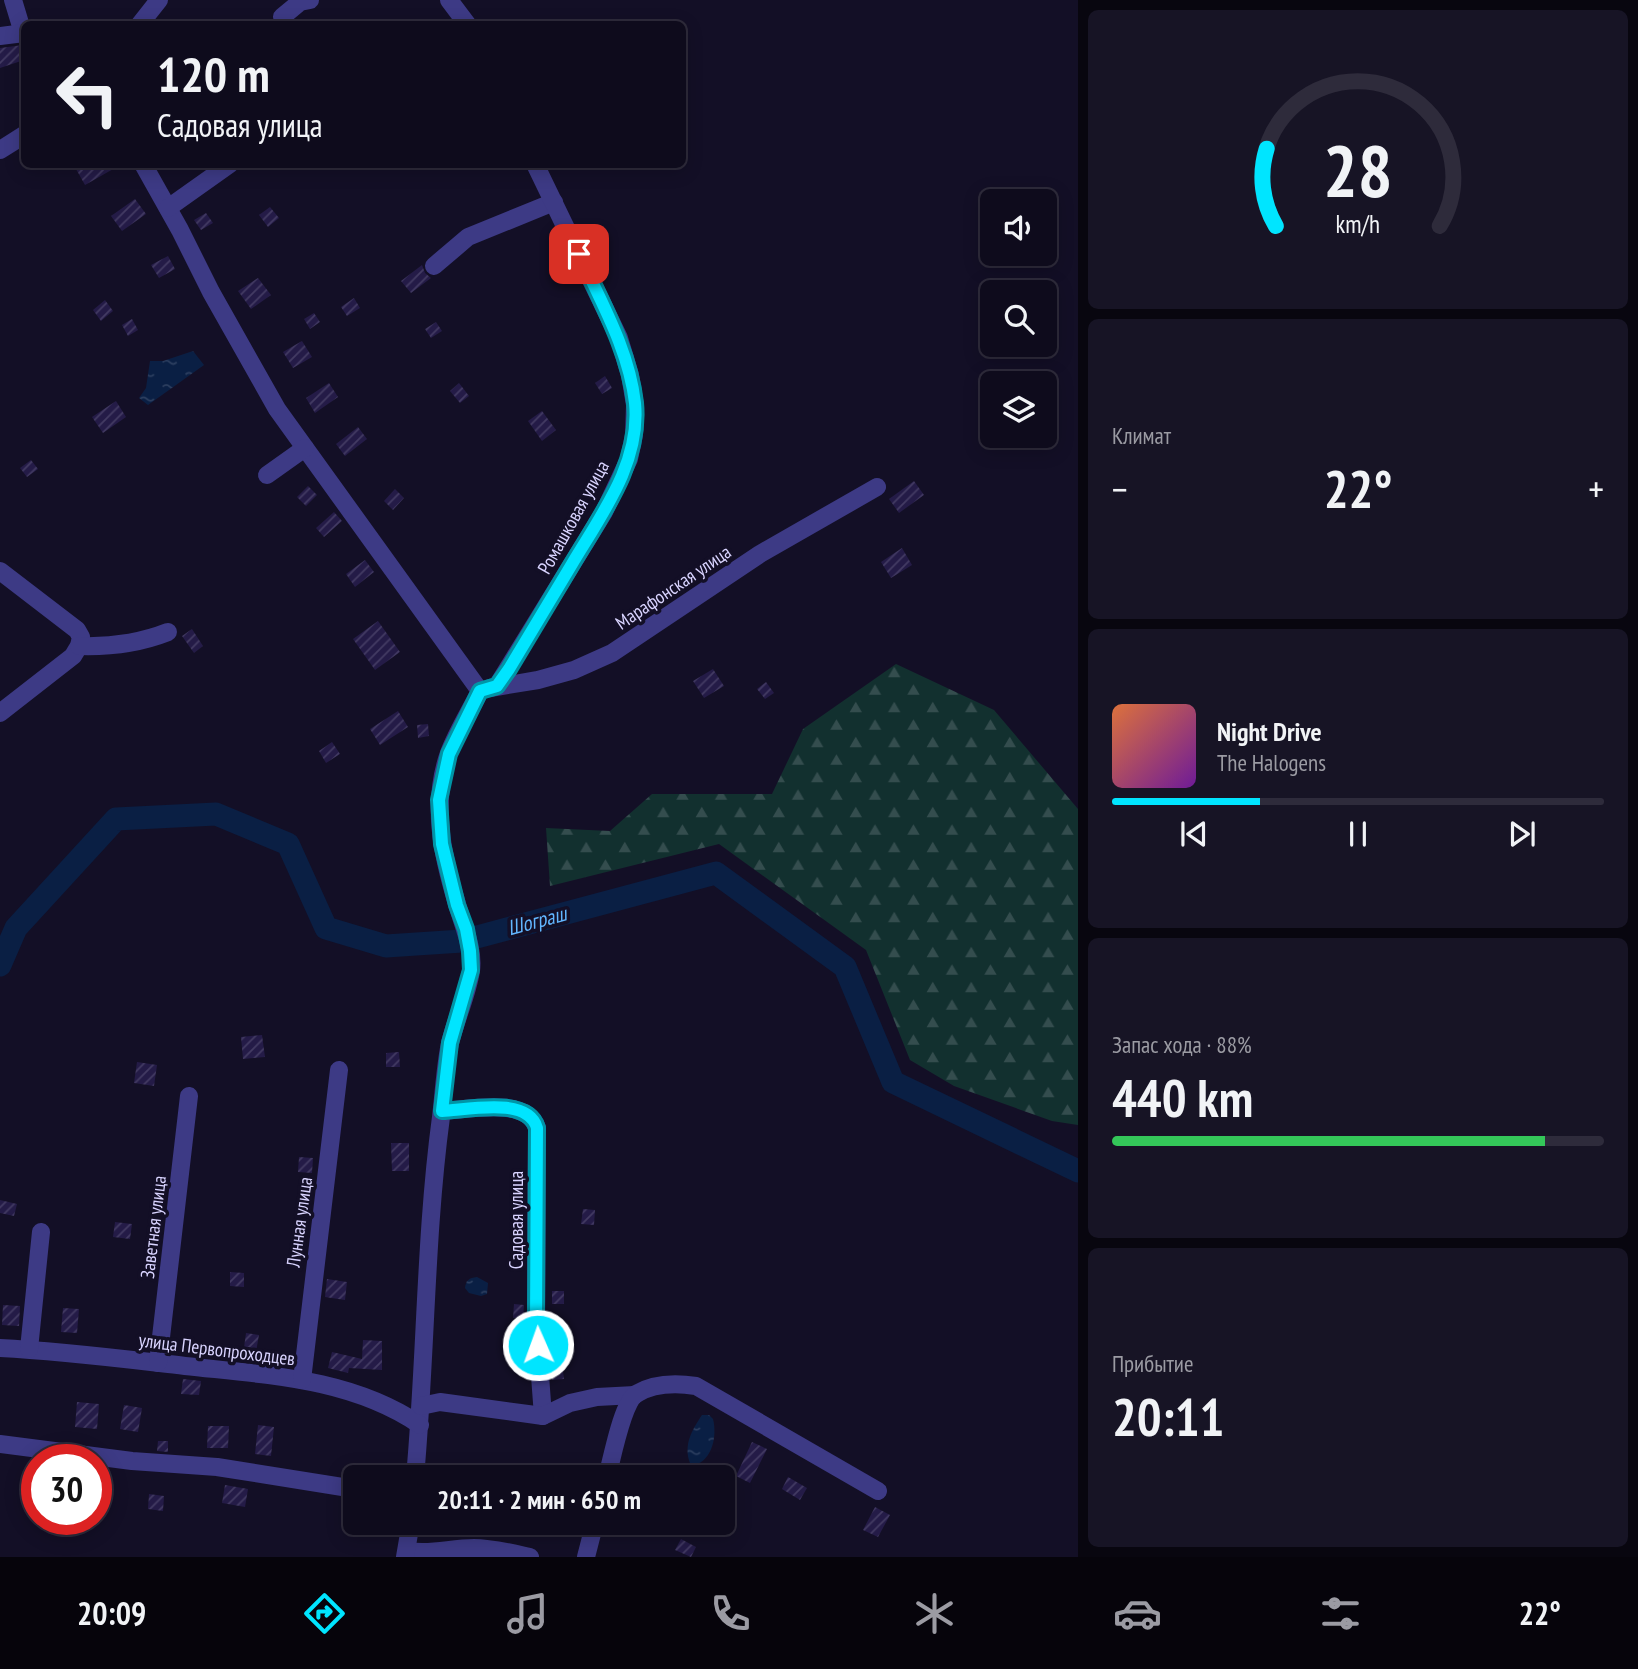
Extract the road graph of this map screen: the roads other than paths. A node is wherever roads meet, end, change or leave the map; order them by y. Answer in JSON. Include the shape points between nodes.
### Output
{"nodes":[{"id":1,"x":13,"y":0,"type":"edge"},
{"id":2,"x":159,"y":0,"type":"edge"},
{"id":3,"x":310,"y":0,"type":"edge"},
{"id":4,"x":449,"y":0,"type":"edge"},
{"id":5,"x":282,"y":17,"type":"dead end"},
{"id":6,"x":142,"y":21,"type":"edge"},
{"id":7,"x":465,"y":21,"type":"edge"},
{"id":8,"x":21,"y":24,"type":"edge"},
{"id":9,"x":21,"y":33,"type":"edge"},
{"id":10,"x":0,"y":36,"type":"edge"},
{"id":11,"x":21,"y":137,"type":"edge"},
{"id":12,"x":0,"y":150,"type":"edge"},
{"id":13,"x":146,"y":168,"type":"edge"},
{"id":14,"x":224,"y":168,"type":"edge"},
{"id":15,"x":537,"y":168,"type":"edge"},
{"id":16,"x":554,"y":202,"type":"junction"},
{"id":17,"x":168,"y":208,"type":"junction"},
{"id":18,"x":434,"y":266,"type":"dead end"},
{"id":19,"x":305,"y":448,"type":"junction"},
{"id":20,"x":267,"y":475,"type":"dead end"},
{"id":21,"x":877,"y":487,"type":"dead end"},
{"id":22,"x":0,"y":571,"type":"edge"},
{"id":23,"x":168,"y":632,"type":"dead end"},
{"id":24,"x":79,"y":646,"type":"junction"},
{"id":25,"x":488,"y":688,"type":"junction"},
{"id":26,"x":0,"y":713,"type":"edge"},
{"id":27,"x":339,"y":1070,"type":"dead end"},
{"id":28,"x":189,"y":1096,"type":"dead end"},
{"id":29,"x":442,"y":1111,"type":"junction"},
{"id":30,"x":41,"y":1232,"type":"dead end"},
{"id":31,"x":0,"y":1348,"type":"edge"},
{"id":32,"x":29,"y":1349,"type":"junction"},
{"id":33,"x":158,"y":1363,"type":"junction"},
{"id":34,"x":302,"y":1380,"type":"junction"},
{"id":35,"x":635,"y":1395,"type":"junction"},
{"id":36,"x":421,"y":1416,"type":"junction"},
{"id":37,"x":544,"y":1416,"type":"junction"},
{"id":38,"x":0,"y":1444,"type":"edge"},
{"id":39,"x":416,"y":1465,"type":"edge"},
{"id":40,"x":610,"y":1465,"type":"edge"},
{"id":41,"x":343,"y":1487,"type":"edge"},
{"id":42,"x":878,"y":1491,"type":"dead end"},
{"id":43,"x":409,"y":1535,"type":"edge"},
{"id":44,"x":592,"y":1535,"type":"edge"},
{"id":45,"x":407,"y":1554,"type":"edge"},
{"id":46,"x":530,"y":1557,"type":"edge"},
{"id":47,"x":586,"y":1557,"type":"edge"}],
"edges":[{"from":1,"to":8,"type":"street"},
{"from":2,"to":6,"type":"street"},
{"from":3,"to":5,"type":"street"},
{"from":4,"to":7,"type":"street"},
{"from":9,"to":10,"type":"street"},
{"from":11,"to":12,"type":"street"},
{"from":13,"to":17,"type":"street"},
{"from":14,"to":17,"type":"street"},
{"from":15,"to":16,"type":"street","name":"Ромашковая улица"},
{"from":16,"to":18,"type":"street","via":[[468,237]]},
{"from":16,"to":25,"type":"street","name":"Ромашковая улица","via":[[619,338],[635,405],[634,435],[629,459],[604,512]]},
{"from":17,"to":19,"type":"street","via":[[277,409]]},
{"from":19,"to":20,"type":"street"},
{"from":19,"to":25,"type":"street"},
{"from":21,"to":25,"type":"street","name":"Марафонская улица","via":[[760,554],[612,653],[574,670]]},
{"from":22,"to":24,"type":"street","via":[[77,630]]},
{"from":23,"to":24,"type":"street","via":[[106,647]]},
{"from":24,"to":26,"type":"street","via":[[73,656]]},
{"from":25,"to":29,"type":"street","name":"Ромашковая улица","via":[[449,754],[439,800],[442,844],[466,929],[471,970],[450,1043]]},
{"from":27,"to":34,"type":"street","name":"Лунная улица"},
{"from":28,"to":33,"type":"street","name":"Заветная улица"},
{"from":29,"to":36,"type":"street","name":"Ромашковая улица"},
{"from":29,"to":37,"type":"street","name":"Садовая улица","via":[[498,1107],[520,1110],[534,1120],[536,1322]]},
{"from":30,"to":32,"type":"street"},
{"from":31,"to":32,"type":"street","name":"улица Первопроходцев"},
{"from":32,"to":33,"type":"street","name":"улица Первопроходцев"},
{"from":33,"to":34,"type":"street","name":"улица Первопроходцев"},
{"from":34,"to":36,"type":"street","name":"улица Первопроходцев"},
{"from":35,"to":37,"type":"street","via":[[570,1403]]},
{"from":35,"to":40,"type":"street"},
{"from":35,"to":42,"type":"street","via":[[674,1382],[696,1386]]},
{"from":36,"to":37,"type":"street","via":[[440,1402]]},
{"from":36,"to":39,"type":"street","name":"Ромашковая улица"},
{"from":38,"to":41,"type":"street","via":[[216,1467]]},
{"from":43,"to":45,"type":"street"},
{"from":44,"to":47,"type":"street"},
{"from":45,"to":46,"type":"street","via":[[477,1548]]}]}
